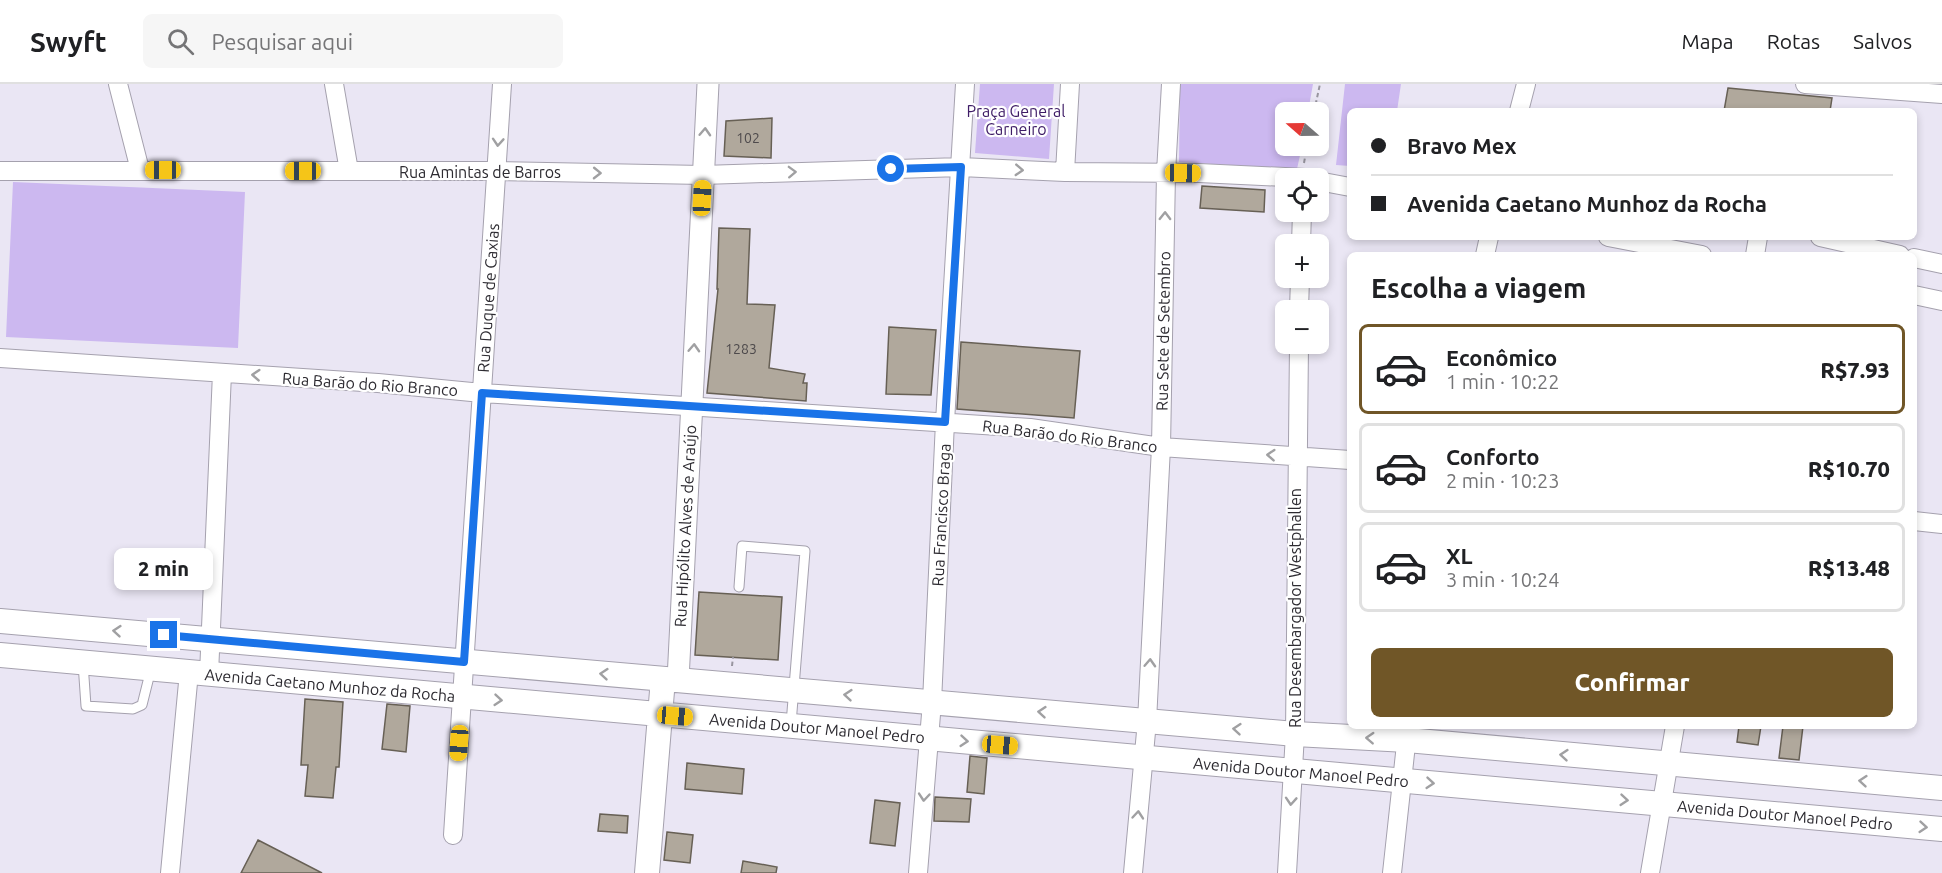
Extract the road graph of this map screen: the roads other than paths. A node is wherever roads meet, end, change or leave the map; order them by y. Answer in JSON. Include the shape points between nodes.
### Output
{"nodes":[{"id":1,"x":118,"y":84,"type":"edge"},
{"id":2,"x":334,"y":84,"type":"edge"},
{"id":3,"x":502,"y":84,"type":"edge"},
{"id":4,"x":708,"y":84,"type":"edge"},
{"id":5,"x":965,"y":84,"type":"edge"},
{"id":6,"x":1070,"y":84,"type":"edge"},
{"id":7,"x":1171,"y":84,"type":"edge"},
{"id":8,"x":1526,"y":84,"type":"edge"},
{"id":9,"x":1805,"y":84,"type":"edge"},
{"id":10,"x":1942,"y":94,"type":"edge"},
{"id":11,"x":1521,"y":108,"type":"edge"},
{"id":12,"x":961,"y":167,"type":"junction"},
{"id":13,"x":140,"y":170,"type":"junction"},
{"id":14,"x":0,"y":171,"type":"edge"},
{"id":15,"x":349,"y":171,"type":"junction"},
{"id":16,"x":496,"y":171,"type":"junction"},
{"id":17,"x":1065,"y":172,"type":"junction"},
{"id":18,"x":1166,"y":173,"type":"junction"},
{"id":19,"x":703,"y":175,"type":"junction"},
{"id":20,"x":1275,"y":178,"type":"edge"},
{"id":21,"x":1329,"y":183,"type":"edge"},
{"id":22,"x":1347,"y":186,"type":"edge"},
{"id":23,"x":1636,"y":240,"type":"edge"},
{"id":24,"x":1833,"y":240,"type":"edge"},
{"id":25,"x":1689,"y":252,"type":"edge"},
{"id":26,"x":1884,"y":252,"type":"edge"},
{"id":27,"x":1917,"y":259,"type":"edge"},
{"id":28,"x":1942,"y":264,"type":"edge"},
{"id":29,"x":1917,"y":297,"type":"edge"},
{"id":30,"x":1942,"y":301,"type":"edge"},
{"id":31,"x":1299,"y":354,"type":"edge"},
{"id":32,"x":0,"y":358,"type":"edge"},
{"id":33,"x":222,"y":373,"type":"junction"},
{"id":34,"x":482,"y":393,"type":"junction"},
{"id":35,"x":691,"y":406,"type":"junction"},
{"id":36,"x":945,"y":422,"type":"junction"},
{"id":37,"x":1161,"y":447,"type":"junction"},
{"id":38,"x":1296,"y":456,"type":"junction"},
{"id":39,"x":1347,"y":460,"type":"edge"},
{"id":40,"x":1917,"y":520,"type":"edge"},
{"id":41,"x":1942,"y":524,"type":"edge"},
{"id":42,"x":739,"y":587,"type":"dead end"},
{"id":43,"x":0,"y":621,"type":"edge"},
{"id":44,"x":211,"y":639,"type":"junction"},
{"id":45,"x":0,"y":655,"type":"edge"},
{"id":46,"x":464,"y":662,"type":"junction"},
{"id":47,"x":83,"y":663,"type":"junction"},
{"id":48,"x":152,"y":669,"type":"junction"},
{"id":49,"x":199,"y":673,"type":"junction"},
{"id":50,"x":670,"y":680,"type":"junction"},
{"id":51,"x":794,"y":690,"type":"junction"},
{"id":52,"x":462,"y":697,"type":"junction"},
{"id":53,"x":932,"y":702,"type":"junction"},
{"id":54,"x":668,"y":715,"type":"junction"},
{"id":55,"x":1147,"y":721,"type":"junction"},
{"id":56,"x":791,"y":726,"type":"junction"},
{"id":57,"x":1675,"y":729,"type":"edge"},
{"id":58,"x":1407,"y":733,"type":"edge"},
{"id":59,"x":1295,"y":734,"type":"junction"},
{"id":60,"x":929,"y":738,"type":"junction"},
{"id":61,"x":1143,"y":758,"type":"junction"},
{"id":62,"x":1669,"y":764,"type":"junction"},
{"id":63,"x":1293,"y":771,"type":"junction"},
{"id":64,"x":1401,"y":780,"type":"junction"},
{"id":65,"x":1942,"y":788,"type":"edge"},
{"id":66,"x":1662,"y":804,"type":"junction"},
{"id":67,"x":1942,"y":829,"type":"edge"},
{"id":68,"x":453,"y":835,"type":"dead end"},
{"id":69,"x":170,"y":873,"type":"edge"},
{"id":70,"x":647,"y":873,"type":"edge"},
{"id":71,"x":661,"y":873,"type":"edge"},
{"id":72,"x":918,"y":873,"type":"edge"},
{"id":73,"x":1133,"y":873,"type":"edge"},
{"id":74,"x":1287,"y":873,"type":"edge"},
{"id":75,"x":1392,"y":873,"type":"edge"},
{"id":76,"x":1650,"y":873,"type":"edge"}],
"edges":[{"from":1,"to":13,"type":"street"},
{"from":2,"to":15,"type":"street"},
{"from":3,"to":16,"type":"street","name":"Rua Duque de Caxias","one_way":true},
{"from":19,"to":4,"type":"street","name":"Rua Hipólito Alves de Araújo","one_way":true},
{"from":5,"to":12,"type":"street","name":"Rua Francisco Braga"},
{"from":6,"to":17,"type":"street"},
{"from":7,"to":18,"type":"street","name":"Rua Sete de Setembro"},
{"from":8,"to":11,"type":"street"},
{"from":9,"to":10,"type":"street"},
{"from":12,"to":17,"type":"street","name":"Rua Amintas de Barros","one_way":true},
{"from":19,"to":12,"type":"street","name":"Rua Amintas de Barros","one_way":true},
{"from":12,"to":36,"type":"street","name":"Rua Francisco Braga"},
{"from":13,"to":14,"type":"street","name":"Rua Amintas de Barros"},
{"from":13,"to":15,"type":"street","name":"Rua Amintas de Barros"},
{"from":15,"to":16,"type":"street","name":"Rua Amintas de Barros"},
{"from":16,"to":19,"type":"street","name":"Rua Amintas de Barros","one_way":true},
{"from":16,"to":34,"type":"street","name":"Rua Duque de Caxias"},
{"from":17,"to":18,"type":"street","name":"Rua Amintas de Barros"},
{"from":18,"to":20,"type":"street","name":"Rua Amintas de Barros"},
{"from":37,"to":18,"type":"street","name":"Rua Sete de Setembro","one_way":true},
{"from":35,"to":19,"type":"street","name":"Rua Hipólito Alves de Araújo","one_way":true},
{"from":21,"to":22,"type":"street","name":"Rua Amintas de Barros"},
{"from":23,"to":25,"type":"street"},
{"from":24,"to":26,"type":"street"},
{"from":27,"to":28,"type":"street"},
{"from":29,"to":30,"type":"street"},
{"from":31,"to":38,"type":"street","name":"Rua Desembargador Westphallen"},
{"from":32,"to":33,"type":"street","name":"Rua Barão do Rio Branco"},
{"from":34,"to":33,"type":"street","name":"Rua Barão do Rio Branco","one_way":true},
{"from":33,"to":44,"type":"street"},
{"from":34,"to":35,"type":"street","name":"Rua Barão do Rio Branco"},
{"from":34,"to":46,"type":"street","name":"Rua Duque de Caxias"},
{"from":35,"to":36,"type":"street","name":"Rua Barão do Rio Branco"},
{"from":35,"to":50,"type":"street","name":"Rua Hipólito Alves de Araújo"},
{"from":36,"to":37,"type":"street","name":"Rua Barão do Rio Branco","via":[[1030,428]]},
{"from":36,"to":53,"type":"street","name":"Rua Francisco Braga"},
{"from":38,"to":37,"type":"street","name":"Rua Barão do Rio Branco","one_way":true},
{"from":55,"to":37,"type":"street","name":"Rua Sete de Setembro","one_way":true},
{"from":38,"to":39,"type":"street","name":"Rua Barão do Rio Branco"},
{"from":38,"to":59,"type":"street","name":"Rua Desembargador Westphallen"},
{"from":40,"to":41,"type":"street"},
{"from":42,"to":51,"type":"lane","via":[[742,546],[805,551]]},
{"from":44,"to":43,"type":"main road","one_way":true},
{"from":44,"to":46,"type":"main road"},
{"from":44,"to":49,"type":"street"},
{"from":45,"to":47,"type":"main road","name":"Avenida Caetano Munhoz da Rocha"},
{"from":50,"to":46,"type":"main road","one_way":true},
{"from":46,"to":52,"type":"street","name":"Rua Duque de Caxias"},
{"from":47,"to":48,"type":"main road","name":"Avenida Caetano Munhoz da Rocha"},
{"from":47,"to":48,"type":"lane","via":[[86,706],[133,710],[142,705]]},
{"from":48,"to":49,"type":"main road","name":"Avenida Caetano Munhoz da Rocha"},
{"from":49,"to":52,"type":"main road","name":"Avenida Caetano Munhoz da Rocha"},
{"from":49,"to":69,"type":"street"},
{"from":50,"to":51,"type":"main road"},
{"from":50,"to":54,"type":"main road"},
{"from":53,"to":51,"type":"main road","one_way":true},
{"from":51,"to":56,"type":"lane"},
{"from":52,"to":54,"type":"main road","name":"Avenida Caetano Munhoz da Rocha","one_way":true},
{"from":52,"to":68,"type":"street","name":"Rua Duque de Caxias"},
{"from":55,"to":53,"type":"main road","one_way":true},
{"from":53,"to":60,"type":"street","name":"Rua Francisco Braga"},
{"from":54,"to":56,"type":"main road","name":"Avenida Doutor Manoel Pedro"},
{"from":54,"to":70,"type":"main road"},
{"from":54,"to":71,"type":"main road"},
{"from":59,"to":55,"type":"main road","one_way":true},
{"from":55,"to":61,"type":"street","name":"Rua Sete de Setembro"},
{"from":56,"to":60,"type":"main road","name":"Avenida Doutor Manoel Pedro"},
{"from":57,"to":62,"type":"street"},
{"from":58,"to":59,"type":"main road","one_way":true},
{"from":62,"to":58,"type":"main road","one_way":true},
{"from":58,"to":64,"type":"street"},
{"from":59,"to":63,"type":"street","name":"Rua Desembargador Westphallen"},
{"from":60,"to":61,"type":"main road","name":"Avenida Doutor Manoel Pedro","one_way":true},
{"from":60,"to":72,"type":"street","name":"Rua Francisco Braga","one_way":true},
{"from":61,"to":63,"type":"main road","name":"Avenida Doutor Manoel Pedro"},
{"from":73,"to":61,"type":"street","name":"Rua Sete de Setembro","one_way":true},
{"from":65,"to":62,"type":"main road","one_way":true},
{"from":62,"to":66,"type":"street"},
{"from":63,"to":64,"type":"main road","name":"Avenida Doutor Manoel Pedro"},
{"from":63,"to":74,"type":"street","name":"Rua Desembargador Westphallen","one_way":true},
{"from":64,"to":66,"type":"main road","name":"Avenida Doutor Manoel Pedro","one_way":true},
{"from":64,"to":75,"type":"street"},
{"from":66,"to":67,"type":"main road","name":"Avenida Doutor Manoel Pedro","one_way":true},
{"from":66,"to":76,"type":"street"}]}
